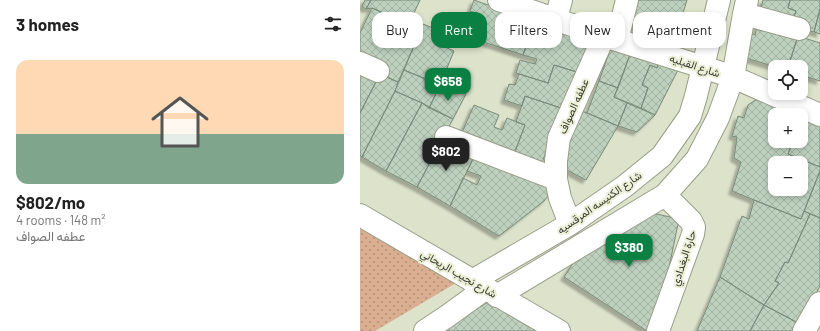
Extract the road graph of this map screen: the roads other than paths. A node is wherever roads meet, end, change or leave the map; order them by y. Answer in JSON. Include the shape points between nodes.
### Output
{"nodes":[{"id":1,"x":499,"y":0,"type":"edge"},
{"id":2,"x":627,"y":0,"type":"edge"},
{"id":3,"x":719,"y":0,"type":"edge"},
{"id":4,"x":745,"y":7,"type":"edge"},
{"id":5,"x":558,"y":10,"type":"edge"},
{"id":6,"x":622,"y":12,"type":"edge"},
{"id":7,"x":570,"y":16,"type":"edge"},
{"id":8,"x":799,"y":29,"type":"dead end"},
{"id":9,"x":625,"y":43,"type":"edge"},
{"id":10,"x":605,"y":48,"type":"edge"},
{"id":11,"x":703,"y":67,"type":"junction"},
{"id":12,"x":733,"y":77,"type":"junction"},
{"id":13,"x":820,"y":115,"type":"edge"},
{"id":14,"x":446,"y":137,"type":"dead end"},
{"id":15,"x":556,"y":179,"type":"junction"},
{"id":16,"x":665,"y":195,"type":"junction"},
{"id":17,"x":360,"y":215,"type":"edge"},
{"id":18,"x":570,"y":224,"type":"junction"},
{"id":19,"x":485,"y":289,"type":"junction"},
{"id":20,"x":820,"y":303,"type":"edge"},
{"id":21,"x":425,"y":331,"type":"edge"},
{"id":22,"x":559,"y":331,"type":"edge"},
{"id":23,"x":658,"y":331,"type":"edge"},
{"id":24,"x":804,"y":331,"type":"edge"}],
"edges":[{"from":1,"to":5,"type":"street","name":"شارع القبليه"},
{"from":2,"to":6,"type":"street","name":"عطفه الصواف"},
{"from":3,"to":11,"type":"street","name":"شارع الكنيسه المرقسيه"},
{"from":4,"to":8,"type":"street"},
{"from":4,"to":12,"type":"street"},
{"from":5,"to":7,"type":"street","name":"شارع القبليه"},
{"from":9,"to":11,"type":"street","name":"شارع القبليه"},
{"from":10,"to":15,"type":"street","name":"عطفه الصواف","via":[[559,138]]},
{"from":11,"to":12,"type":"street","name":"شارع القبليه"},
{"from":11,"to":18,"type":"street","name":"شارع الكنيسه المرقسيه","via":[[690,116],[662,156],[625,186]]},
{"from":12,"to":13,"type":"street","name":"شارع القبليه"},
{"from":12,"to":16,"type":"street","via":[[718,118],[697,159]]},
{"from":14,"to":15,"type":"street"},
{"from":15,"to":18,"type":"street","name":"عطفه الصواف"},
{"from":16,"to":19,"type":"street"},
{"from":16,"to":23,"type":"street","name":"حارة البغدادي","via":[[694,227]]},
{"from":17,"to":19,"type":"street","name":"شارع نجيب الريحاني"},
{"from":18,"to":19,"type":"street","name":"شارع الكنيسه المرقسيه"},
{"from":19,"to":21,"type":"street"},
{"from":19,"to":22,"type":"street","name":"شارع نجيب الريحاني"},
{"from":20,"to":24,"type":"street"}]}
